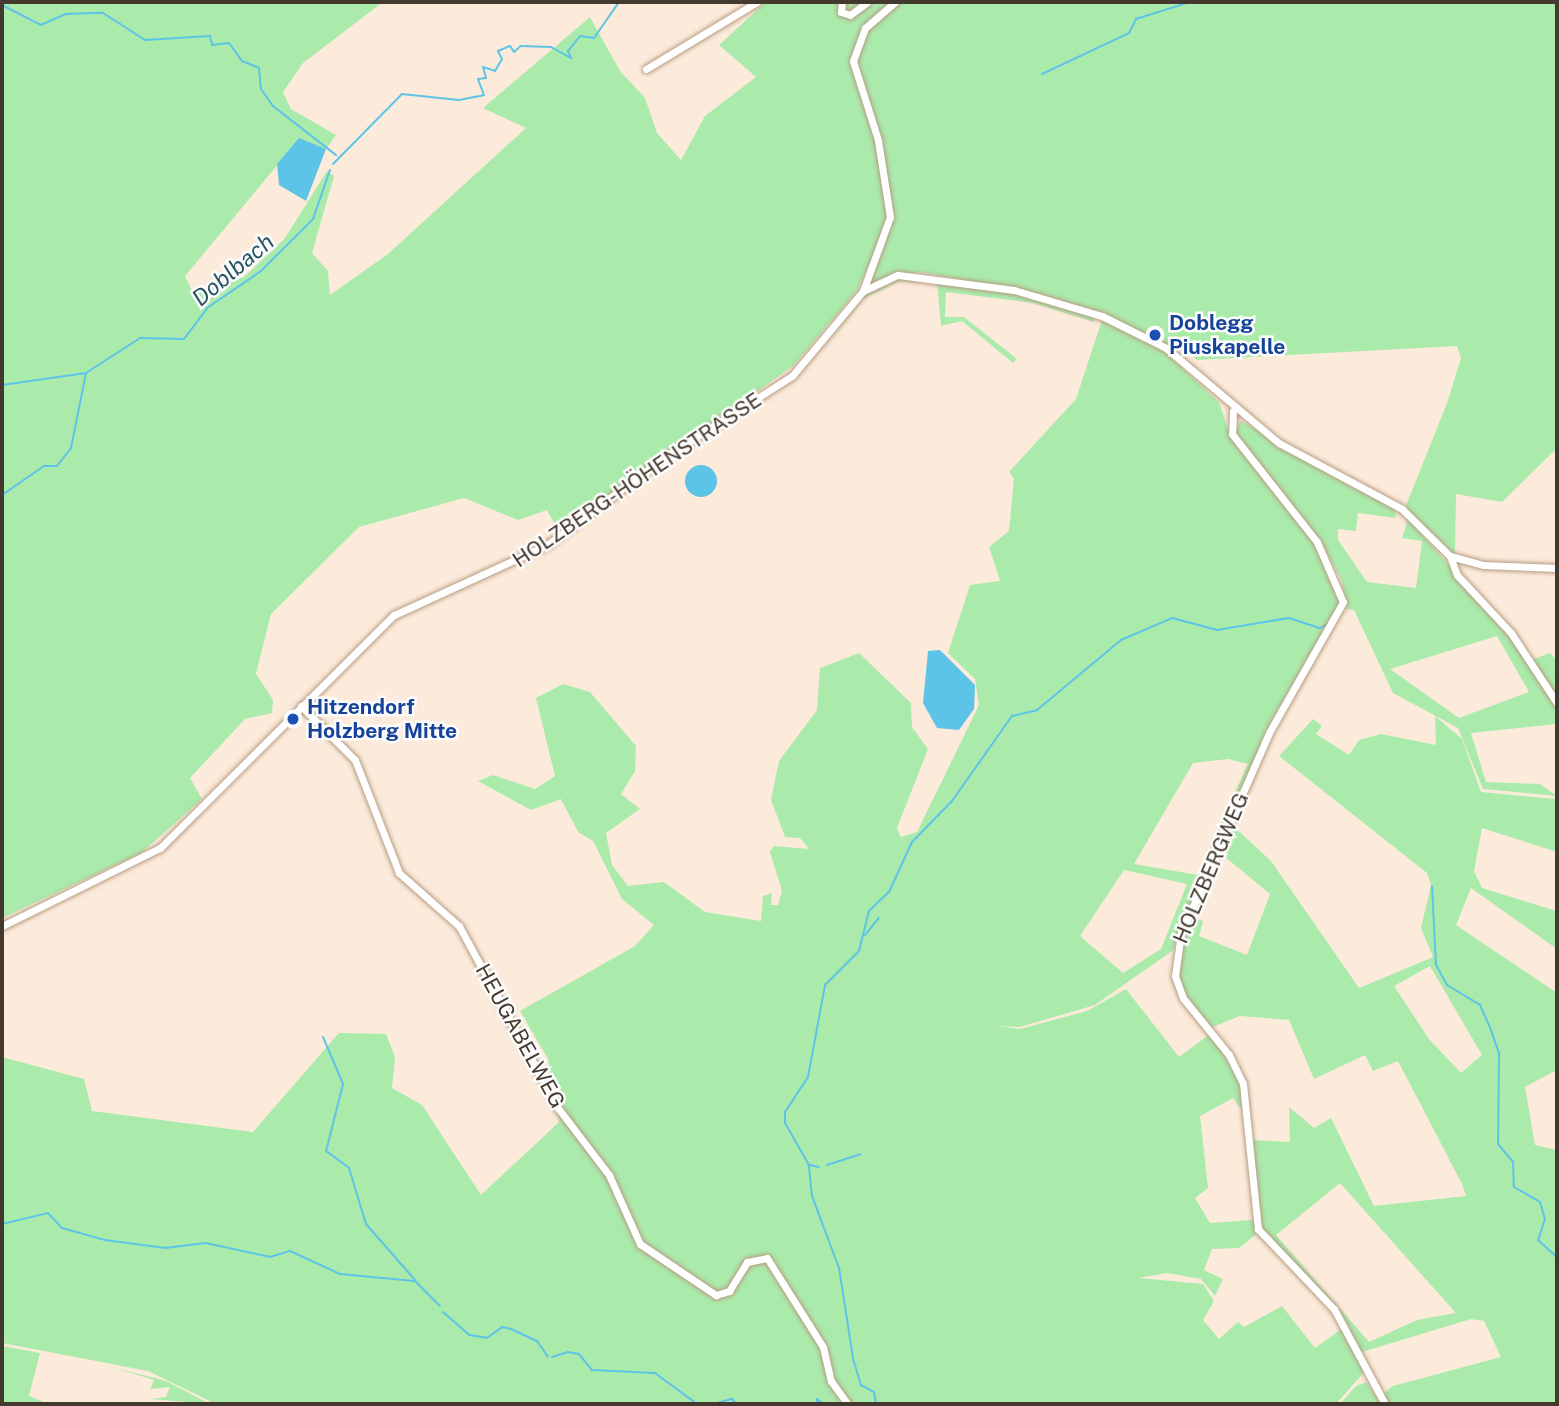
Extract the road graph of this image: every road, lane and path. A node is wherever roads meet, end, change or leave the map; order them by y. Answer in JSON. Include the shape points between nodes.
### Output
{"nodes":[{"id":1,"x":757,"y":2,"type":"edge"},
{"id":2,"x":842,"y":2,"type":"edge"},
{"id":3,"x":867,"y":2,"type":"edge"},
{"id":4,"x":895,"y":2,"type":"edge"},
{"id":5,"x":646,"y":69,"type":"dead end"},
{"id":6,"x":863,"y":291,"type":"junction"},
{"id":7,"x":1233,"y":411,"type":"junction"},
{"id":8,"x":1450,"y":556,"type":"junction"},
{"id":9,"x":1557,"y":568,"type":"edge"},
{"id":10,"x":1557,"y":703,"type":"edge"},
{"id":11,"x":301,"y":706,"type":"junction"},
{"id":12,"x":2,"y":926,"type":"edge"},
{"id":13,"x":848,"y":1404,"type":"edge"},
{"id":14,"x":1385,"y":1404,"type":"edge"}],
"edges":[{"from":1,"to":5,"type":"street"},
{"from":2,"to":3,"type":"street","via":[[841,12],[850,15]]},
{"from":4,"to":6,"type":"street","via":[[865,28],[853,61],[878,140],[890,218]]},
{"from":6,"to":7,"type":"street","name":"HOLZBERG-HÖHENSTRASSE","via":[[894,276],[919,274],[1073,305],[1166,348]]},
{"from":6,"to":11,"type":"street","name":"HOLZBERG-HÖHENSTRASSE","via":[[792,376],[524,560],[394,615]]},
{"from":7,"to":8,"type":"street","name":"HOLZBERG-HÖHENSTRASSE","via":[[1279,443],[1402,509]]},
{"from":7,"to":14,"type":"street","name":"HOLZBERGWEG","via":[[1232,434],[1318,542],[1339,582],[1343,602],[1337,621],[1274,721],[1181,933],[1175,976],[1183,998],[1229,1055],[1243,1084],[1258,1229],[1334,1309]]},
{"from":8,"to":9,"type":"street","name":"HOLZBERG-HÖHENSTRASSE","via":[[1483,565]]},
{"from":8,"to":10,"type":"street","via":[[1453,570],[1511,634]]},
{"from":11,"to":12,"type":"street","name":"HOLZBERG-HÖHENSTRASSE","via":[[160,848]]},
{"from":11,"to":13,"type":"street","name":"HEUGABELWEG","via":[[355,760],[399,873],[459,926],[558,1108],[609,1175],[640,1244],[716,1295],[729,1291],[747,1262],[767,1258],[823,1347],[831,1381]]}]}
